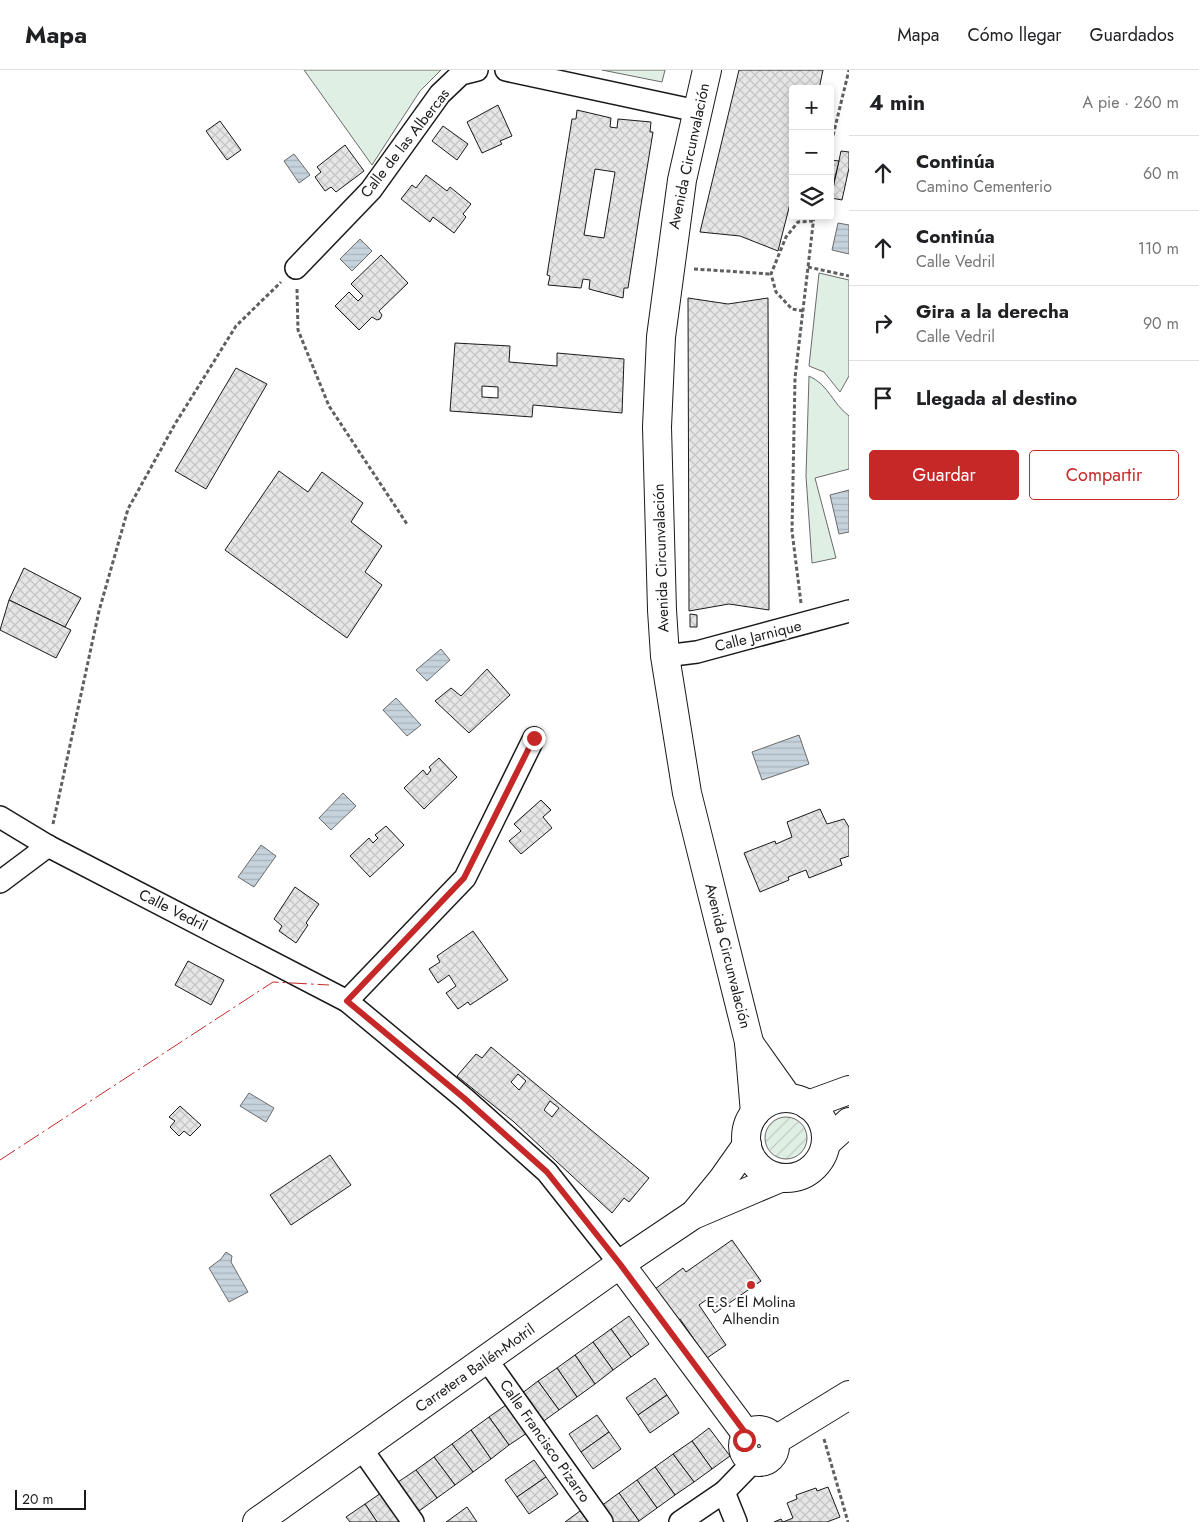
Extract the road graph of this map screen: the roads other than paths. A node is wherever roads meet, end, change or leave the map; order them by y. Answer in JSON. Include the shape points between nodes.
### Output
{"nodes":[{"id":1,"x":477,"y":70,"type":"edge"},
{"id":2,"x":506,"y":70,"type":"edge"},
{"id":3,"x":707,"y":70,"type":"edge"},
{"id":4,"x":697,"y":111,"type":"junction"},
{"id":5,"x":296,"y":268,"type":"road end"},
{"id":6,"x":849,"y":611,"type":"edge"},
{"id":7,"x":665,"y":656,"type":"junction"},
{"id":8,"x":534,"y":738,"type":"dead end"},
{"id":9,"x":0,"y":817,"type":"edge"},
{"id":10,"x":48,"y":846,"type":"junction"},
{"id":11,"x":0,"y":882,"type":"edge"},
{"id":12,"x":347,"y":1001,"type":"junction"},
{"id":13,"x":748,"y":1042,"type":"junction"},
{"id":14,"x":849,"y":1090,"type":"edge"},
{"id":15,"x":798,"y":1102,"type":"junction"},
{"id":16,"x":755,"y":1113,"type":"junction"},
{"id":17,"x":849,"y":1122,"type":"edge"},
{"id":18,"x":826,"y":1144,"type":"junction"},
{"id":19,"x":747,"y":1145,"type":"junction"},
{"id":20,"x":780,"y":1178,"type":"junction"},
{"id":21,"x":694,"y":1215,"type":"junction"},
{"id":22,"x":620,"y":1264,"type":"junction"},
{"id":23,"x":487,"y":1360,"type":"junction"},
{"id":24,"x":849,"y":1395,"type":"edge"},
{"id":25,"x":361,"y":1448,"type":"junction"},
{"id":26,"x":751,"y":1448,"type":"junction"},
{"id":27,"x":724,"y":1492,"type":"junction"},
{"id":28,"x":257,"y":1522,"type":"edge"},
{"id":29,"x":413,"y":1522,"type":"edge"},
{"id":30,"x":602,"y":1522,"type":"edge"},
{"id":31,"x":680,"y":1522,"type":"edge"},
{"id":32,"x":736,"y":1522,"type":"edge"}],
"edges":[{"from":1,"to":5,"type":"street","name":"Calle de las Albercas","via":[[461,74],[440,94],[371,190]]},
{"from":2,"to":4,"type":"street"},
{"from":3,"to":4,"type":"street","name":"Avenida Circunvalación"},
{"from":4,"to":7,"type":"street","name":"Avenida Circunvalación","via":[[680,189],[661,338],[657,428]]},
{"from":6,"to":7,"type":"street","name":"Calle Jarnique","via":[[697,652]]},
{"from":7,"to":13,"type":"street","name":"Avenida Circunvalación","via":[[687,793]]},
{"from":8,"to":12,"type":"street","via":[[464,878]]},
{"from":9,"to":10,"type":"street","name":"Calle Vedril"},
{"from":10,"to":11,"type":"street"},
{"from":10,"to":12,"type":"street","name":"Calle Vedril"},
{"from":12,"to":22,"type":"street","name":"Calle Vedril","via":[[547,1172]]},
{"from":13,"to":15,"type":"street"},
{"from":13,"to":16,"type":"street"},
{"from":14,"to":15,"type":"street"},
{"from":15,"to":16,"type":"street","via":[[769,1102]]},
{"from":15,"to":18,"type":"street","via":[[822,1120]]},
{"from":16,"to":19,"type":"street","via":[[748,1126]]},
{"from":17,"to":18,"type":"street"},
{"from":18,"to":20,"type":"street","via":[[819,1161],[808,1172]]},
{"from":19,"to":20,"type":"street","via":[[757,1166]]},
{"from":19,"to":21,"type":"street","name":"Carretera Bailén-Motril"},
{"from":20,"to":21,"type":"street","name":"Carretera Bailén-Motril"},
{"from":21,"to":22,"type":"street","name":"Carretera Bailén-Motril"},
{"from":22,"to":23,"type":"street","name":"Carretera Bailén-Motril"},
{"from":22,"to":26,"type":"street"},
{"from":23,"to":25,"type":"street","name":"Carretera Bailén-Motril"},
{"from":23,"to":30,"type":"street","name":"Calle Francisco Pizarro"},
{"from":24,"to":26,"type":"street","via":[[774,1441],[760,1430]]},
{"from":25,"to":28,"type":"street","name":"Carretera Bailén-Motril"},
{"from":25,"to":29,"type":"street"},
{"from":26,"to":27,"type":"street"},
{"from":27,"to":31,"type":"street"},
{"from":27,"to":32,"type":"street"}]}
